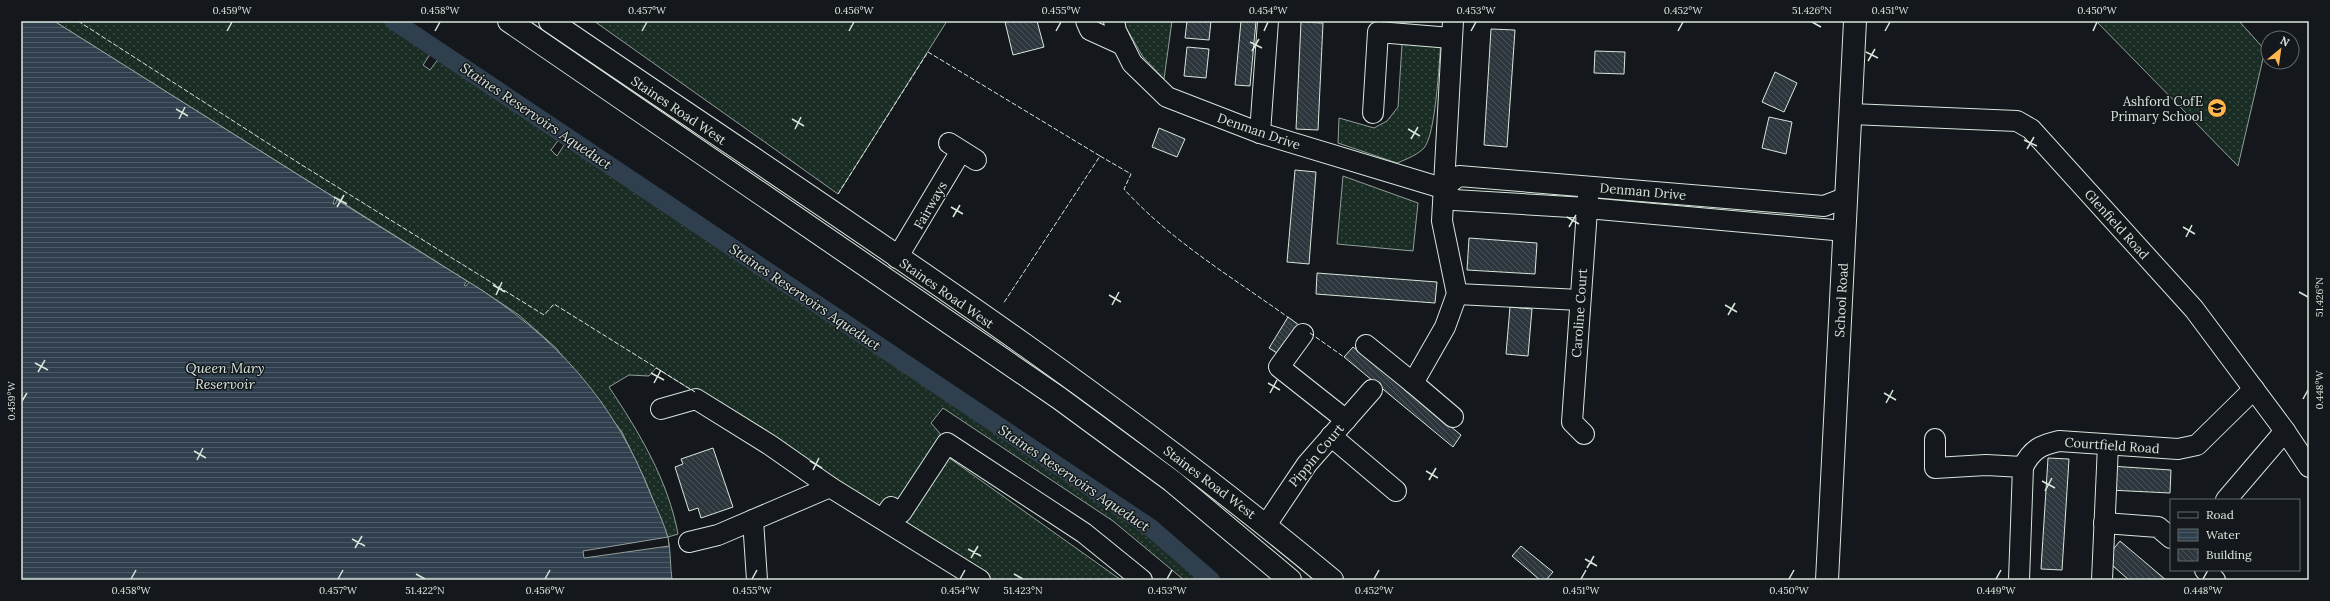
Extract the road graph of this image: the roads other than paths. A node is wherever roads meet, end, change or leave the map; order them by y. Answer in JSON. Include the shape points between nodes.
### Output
{"nodes":[{"id":1,"x":509,"y":21,"type":"edge"},
{"id":2,"x":550,"y":21,"type":"edge"},
{"id":3,"x":1086,"y":21,"type":"edge"},
{"id":4,"x":1114,"y":21,"type":"edge"},
{"id":5,"x":1268,"y":21,"type":"edge"},
{"id":6,"x":1855,"y":21,"type":"edge"},
{"id":7,"x":1452,"y":29,"type":"edge"},
{"id":8,"x":1123,"y":45,"type":"junction"},
{"id":9,"x":1373,"y":112,"type":"dead end"},
{"id":10,"x":1851,"y":114,"type":"junction"},
{"id":11,"x":1260,"y":133,"type":"junction"},
{"id":12,"x":962,"y":151,"type":"dead end"},
{"id":13,"x":1588,"y":187,"type":"junction"},
{"id":14,"x":1442,"y":188,"type":"junction"},
{"id":15,"x":1847,"y":197,"type":"junction"},
{"id":16,"x":1587,"y":208,"type":"junction"},
{"id":17,"x":1844,"y":231,"type":"junction"},
{"id":18,"x":897,"y":258,"type":"junction"},
{"id":19,"x":1457,"y":294,"type":"junction"},
{"id":20,"x":1580,"y":300,"type":"junction"},
{"id":21,"x":1303,"y":334,"type":"dead end"},
{"id":22,"x":1366,"y":345,"type":"dead end"},
{"id":23,"x":1413,"y":383,"type":"junction"},
{"id":24,"x":2254,"y":389,"type":"junction"},
{"id":25,"x":1372,"y":390,"type":"dead end"},
{"id":26,"x":661,"y":409,"type":"dead end"},
{"id":27,"x":1453,"y":417,"type":"dead end"},
{"id":28,"x":1346,"y":420,"type":"junction"},
{"id":29,"x":2285,"y":431,"type":"junction"},
{"id":30,"x":1584,"y":434,"type":"dead end"},
{"id":31,"x":1331,"y":436,"type":"junction"},
{"id":32,"x":1936,"y":439,"type":"dead end"},
{"id":33,"x":2108,"y":445,"type":"junction"},
{"id":34,"x":2024,"y":467,"type":"junction"},
{"id":35,"x":2309,"y":467,"type":"edge"},
{"id":36,"x":830,"y":487,"type":"junction"},
{"id":37,"x":1396,"y":491,"type":"dead end"},
{"id":38,"x":2227,"y":499,"type":"edge"},
{"id":39,"x":883,"y":519,"type":"junction"},
{"id":40,"x":753,"y":520,"type":"junction"},
{"id":41,"x":2104,"y":523,"type":"junction"},
{"id":42,"x":1266,"y":525,"type":"junction"},
{"id":43,"x":2170,"y":537,"type":"edge"},
{"id":44,"x":689,"y":542,"type":"dead end"},
{"id":45,"x":2206,"y":571,"type":"edge"},
{"id":46,"x":977,"y":579,"type":"edge"},
{"id":47,"x":757,"y":580,"type":"edge"},
{"id":48,"x":1142,"y":580,"type":"edge"},
{"id":49,"x":1290,"y":580,"type":"edge"},
{"id":50,"x":1332,"y":580,"type":"edge"},
{"id":51,"x":1827,"y":580,"type":"edge"},
{"id":52,"x":2019,"y":580,"type":"edge"},
{"id":53,"x":2102,"y":580,"type":"edge"},
{"id":54,"x":2215,"y":580,"type":"edge"}],
"edges":[{"from":1,"to":49,"type":"main road","name":"Staines Road West","via":[[1059,398],[1172,481]]},
{"from":2,"to":18,"type":"main road","name":"Staines Road West"},
{"from":3,"to":8,"type":"street","via":[[1090,30]]},
{"from":4,"to":8,"type":"street","name":"Denman Drive"},
{"from":5,"to":11,"type":"street"},
{"from":6,"to":10,"type":"main road","name":"School Road"},
{"from":7,"to":9,"type":"street","via":[[1378,32]]},
{"from":7,"to":14,"type":"street"},
{"from":8,"to":11,"type":"street","name":"Denman Drive","via":[[1132,63],[1167,96]]},
{"from":10,"to":15,"type":"main road","name":"School Road"},
{"from":10,"to":24,"type":"street","name":"Glenfield Road","via":[[2017,121],[2031,128],[2194,308]]},
{"from":11,"to":14,"type":"street","name":"Denman Drive"},
{"from":12,"to":18,"type":"street","name":"Fairways"},
{"from":13,"to":14,"type":"street","name":"Denman Drive","via":[[1458,176]]},
{"from":13,"to":15,"type":"street","name":"Denman Drive","via":[[1824,206]]},
{"from":13,"to":16,"type":"street","name":"Caroline Court"},
{"from":14,"to":16,"type":"street","name":"Denman Drive","via":[[1454,200]]},
{"from":14,"to":19,"type":"street","via":[[1442,221]]},
{"from":15,"to":17,"type":"main road","name":"School Road"},
{"from":16,"to":17,"type":"street","name":"Denman Drive"},
{"from":16,"to":20,"type":"street","name":"Caroline Court"},
{"from":17,"to":51,"type":"main road","name":"School Road"},
{"from":18,"to":42,"type":"main road","name":"Staines Road West","via":[[1094,394]]},
{"from":19,"to":20,"type":"street"},
{"from":19,"to":23,"type":"street","via":[[1445,327]]},
{"from":20,"to":30,"type":"street","name":"Caroline Court","via":[[1572,422]]},
{"from":21,"to":28,"type":"street","via":[[1278,367]]},
{"from":22,"to":23,"type":"street"},
{"from":23,"to":27,"type":"street"},
{"from":24,"to":29,"type":"street","name":"Glenfield Road"},
{"from":24,"to":33,"type":"street","name":"Courtfield Road","via":[[2198,445],[2178,449]]},
{"from":25,"to":28,"type":"street","name":"Pippin Court"},
{"from":26,"to":36,"type":"street","via":[[696,399]]},
{"from":28,"to":31,"type":"street","name":"Pippin Court"},
{"from":29,"to":35,"type":"street","name":"Glenfield Road"},
{"from":29,"to":38,"type":"street"},
{"from":31,"to":37,"type":"street"},
{"from":31,"to":42,"type":"street","name":"Pippin Court","via":[[1290,485]]},
{"from":32,"to":34,"type":"street","via":[[1935,468],[1986,465]]},
{"from":33,"to":34,"type":"street","name":"Courtfield Road","via":[[2059,441],[2044,444],[2029,455]]},
{"from":33,"to":41,"type":"street"},
{"from":34,"to":52,"type":"street"},
{"from":36,"to":39,"type":"street"},
{"from":36,"to":40,"type":"street"},
{"from":39,"to":46,"type":"street"},
{"from":39,"to":48,"type":"street","via":[[891,507],[900,513],[947,443],[1084,533]]},
{"from":40,"to":44,"type":"street","via":[[718,535]]},
{"from":40,"to":47,"type":"street"},
{"from":41,"to":43,"type":"street","via":[[2158,526]]},
{"from":41,"to":53,"type":"street"},
{"from":42,"to":50,"type":"main road","name":"Staines Road West"},
{"from":45,"to":54,"type":"street"}]}
